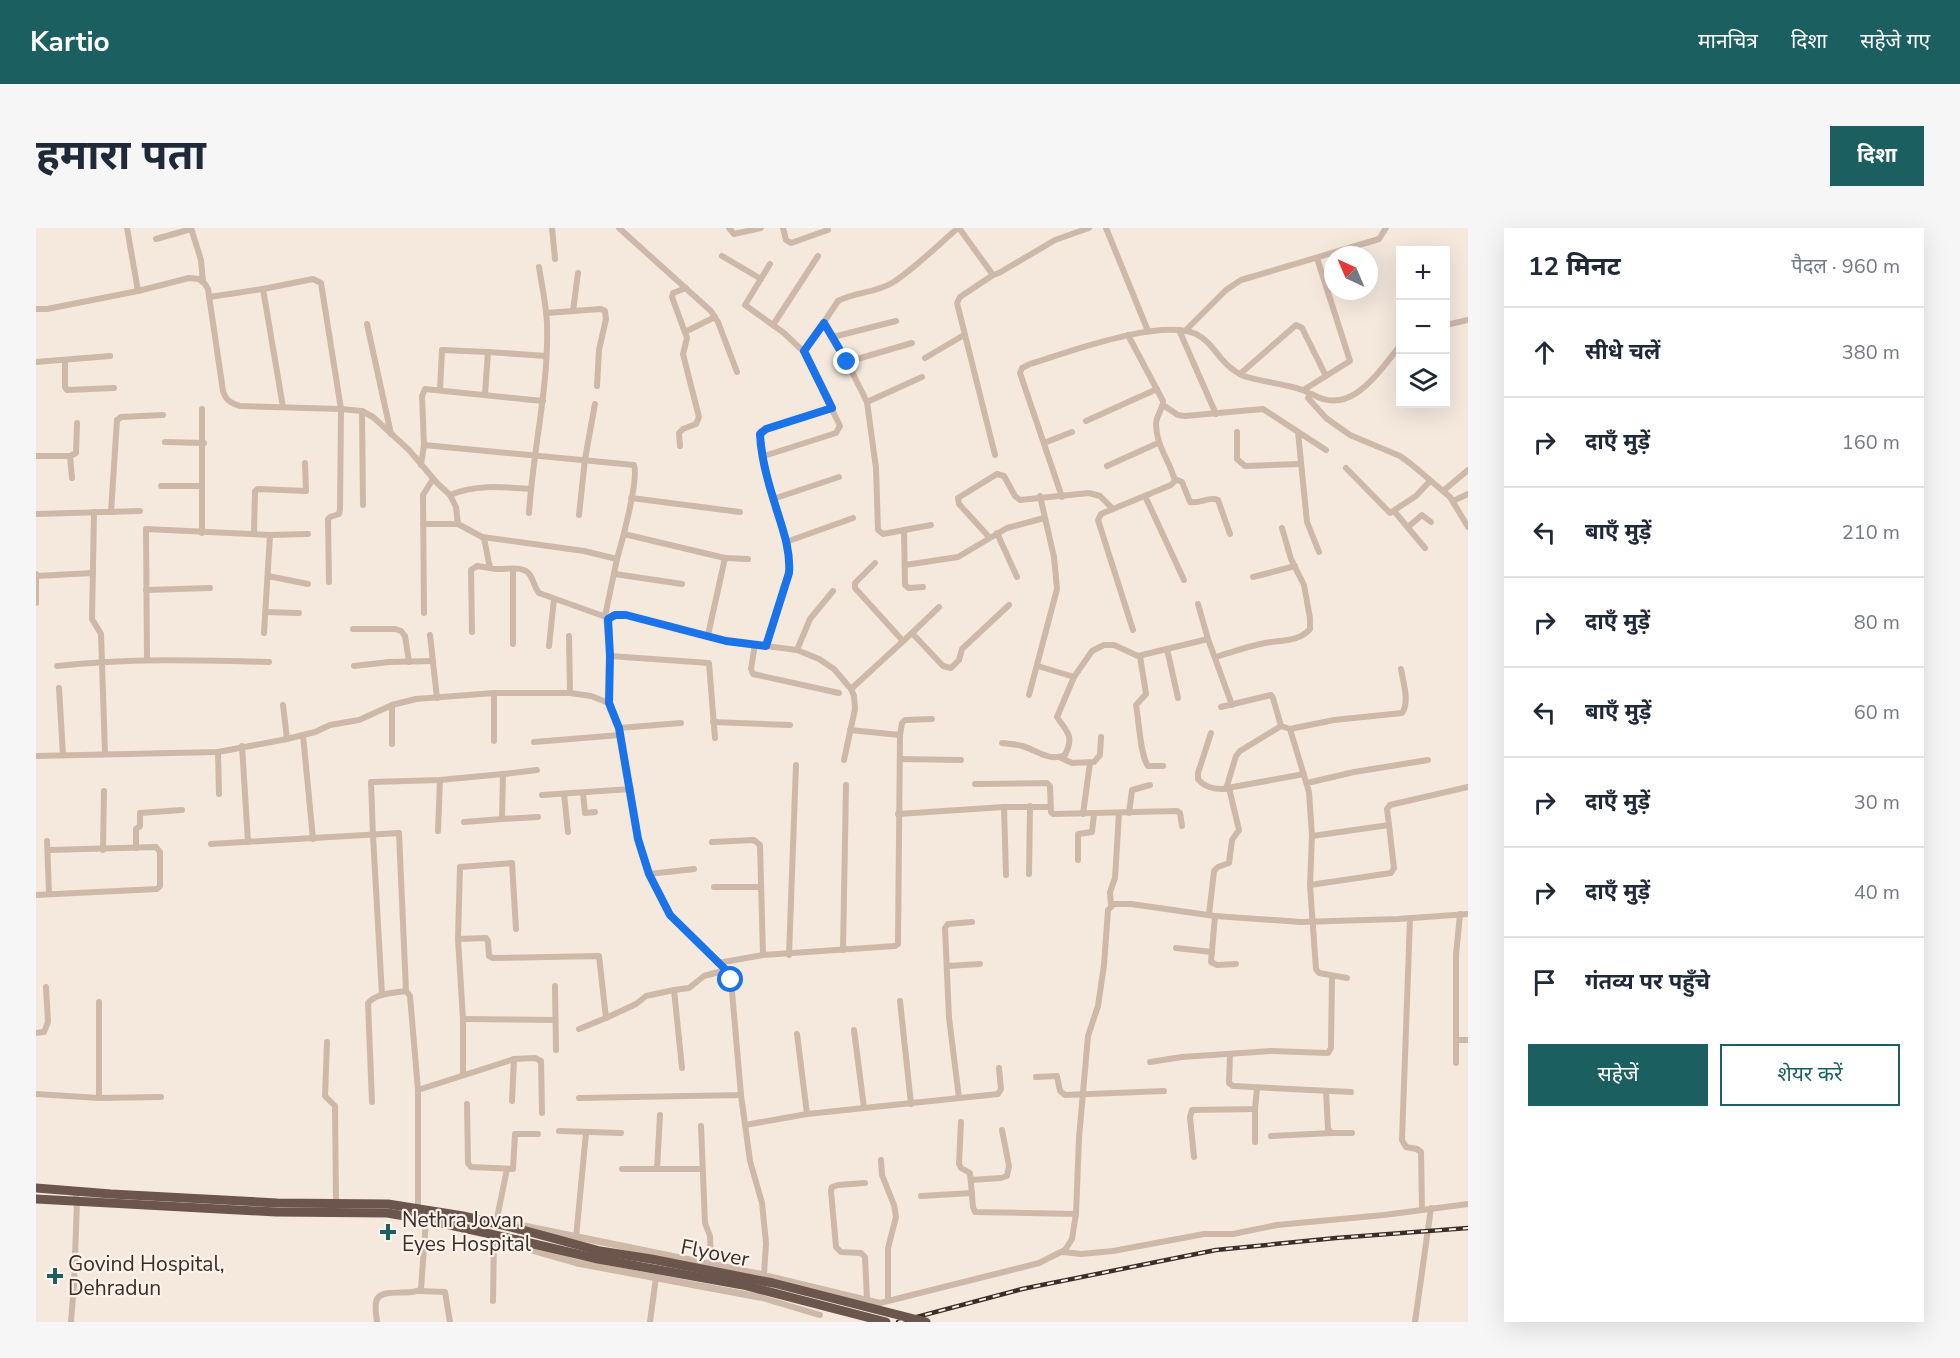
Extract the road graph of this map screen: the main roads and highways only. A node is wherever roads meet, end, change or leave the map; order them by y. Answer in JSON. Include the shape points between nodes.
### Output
{"nodes":[{"id":1,"x":36,"y":1188,"type":"edge"},
{"id":2,"x":76,"y":1196,"type":"junction"},
{"id":3,"x":36,"y":1198,"type":"edge"},
{"id":4,"x":886,"y":1322,"type":"edge"},
{"id":5,"x":926,"y":1322,"type":"edge"}],
"edges":[{"from":1,"to":2,"type":"highway"},
{"from":2,"to":3,"type":"highway"},
{"from":2,"to":4,"type":"highway","name":"Flyover","bridge":true,"via":[[276,1212],[387,1213],[743,1286]]},
{"from":2,"to":5,"type":"highway","name":"Flyover","bridge":true,"via":[[388,1204],[496,1223],[600,1251],[773,1283]]}]}
